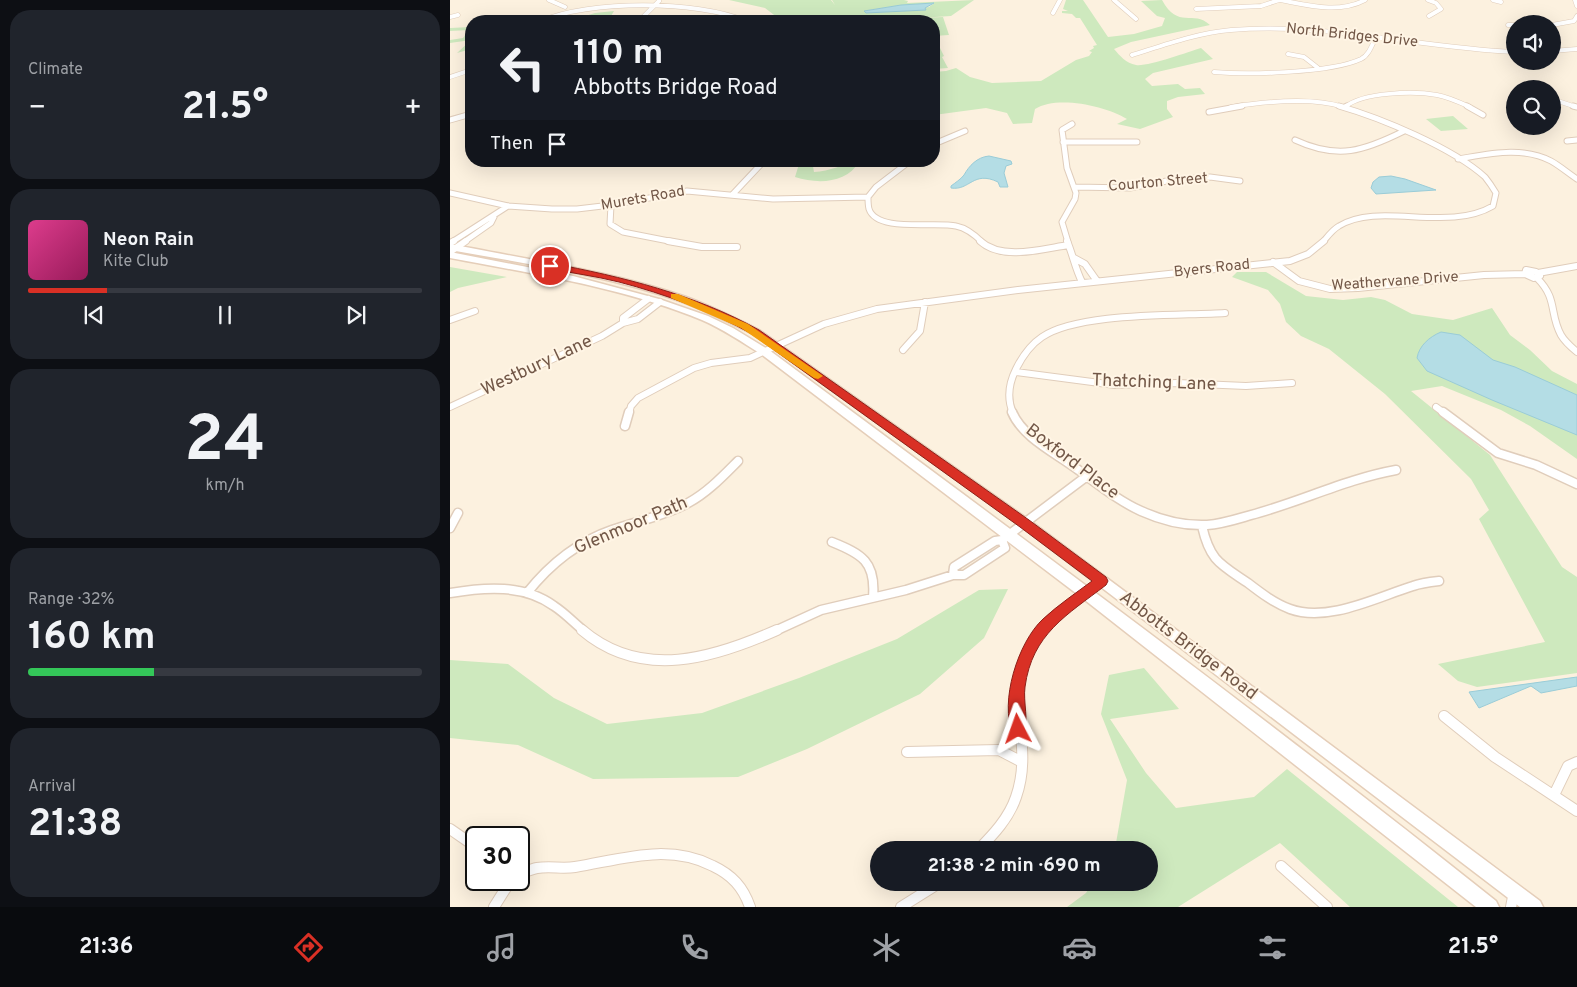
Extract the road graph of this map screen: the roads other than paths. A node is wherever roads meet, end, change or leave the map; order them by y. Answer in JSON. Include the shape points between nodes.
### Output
{"nodes":[{"id":1,"x":550,"y":0,"type":"edge"},
{"id":2,"x":615,"y":0,"type":"edge"},
{"id":3,"x":1060,"y":0,"type":"edge"},
{"id":4,"x":1114,"y":0,"type":"edge"},
{"id":5,"x":1280,"y":0,"type":"edge"},
{"id":6,"x":1365,"y":0,"type":"edge"},
{"id":7,"x":1431,"y":0,"type":"edge"},
{"id":8,"x":1493,"y":0,"type":"edge"},
{"id":9,"x":659,"y":1,"type":"edge"},
{"id":10,"x":1501,"y":2,"type":"dead end"},
{"id":11,"x":574,"y":4,"type":"dead end"},
{"id":12,"x":565,"y":6,"type":"junction"},
{"id":13,"x":559,"y":8,"type":"dead end"},
{"id":14,"x":1196,"y":9,"type":"dead end"},
{"id":15,"x":554,"y":11,"type":"dead end"},
{"id":16,"x":1053,"y":13,"type":"dead end"},
{"id":17,"x":458,"y":15,"type":"dead end"},
{"id":18,"x":549,"y":15,"type":"edge"},
{"id":19,"x":645,"y":15,"type":"edge"},
{"id":20,"x":736,"y":15,"type":"edge"},
{"id":21,"x":1429,"y":16,"type":"dead end"},
{"id":22,"x":1577,"y":16,"type":"edge"},
{"id":23,"x":450,"y":17,"type":"edge"},
{"id":24,"x":1136,"y":20,"type":"dead end"},
{"id":25,"x":1561,"y":23,"type":"edge"},
{"id":26,"x":1376,"y":37,"type":"junction"},
{"id":27,"x":1577,"y":48,"type":"edge"},
{"id":28,"x":1561,"y":50,"type":"edge"},
{"id":29,"x":1506,"y":51,"type":"edge"},
{"id":30,"x":1288,"y":54,"type":"dead end"},
{"id":31,"x":1132,"y":55,"type":"dead end"},
{"id":32,"x":1318,"y":68,"type":"junction"},
{"id":33,"x":465,"y":72,"type":"edge"},
{"id":34,"x":1214,"y":72,"type":"dead end"},
{"id":35,"x":450,"y":77,"type":"edge"},
{"id":36,"x":1561,"y":101,"type":"edge"},
{"id":37,"x":1345,"y":107,"type":"junction"},
{"id":38,"x":1577,"y":107,"type":"edge"},
{"id":39,"x":1209,"y":112,"type":"dead end"},
{"id":40,"x":1483,"y":115,"type":"dead end"},
{"id":41,"x":465,"y":116,"type":"edge"},
{"id":42,"x":450,"y":120,"type":"edge"},
{"id":43,"x":1072,"y":124,"type":"dead end"},
{"id":44,"x":965,"y":131,"type":"dead end"},
{"id":45,"x":1404,"y":131,"type":"junction"},
{"id":46,"x":1295,"y":140,"type":"dead end"},
{"id":47,"x":1577,"y":140,"type":"edge"},
{"id":48,"x":940,"y":141,"type":"edge"},
{"id":49,"x":1567,"y":141,"type":"dead end"},
{"id":50,"x":1063,"y":142,"type":"junction"},
{"id":51,"x":1137,"y":142,"type":"dead end"},
{"id":52,"x":1458,"y":159,"type":"junction"},
{"id":53,"x":758,"y":167,"type":"edge"},
{"id":54,"x":900,"y":167,"type":"edge"},
{"id":55,"x":1577,"y":179,"type":"edge"},
{"id":56,"x":1240,"y":181,"type":"dead end"},
{"id":57,"x":1075,"y":187,"type":"junction"},
{"id":58,"x":450,"y":193,"type":"edge"},
{"id":59,"x":733,"y":194,"type":"junction"},
{"id":60,"x":868,"y":197,"type":"junction"},
{"id":61,"x":611,"y":205,"type":"junction"},
{"id":62,"x":508,"y":206,"type":"junction"},
{"id":63,"x":1068,"y":245,"type":"junction"},
{"id":64,"x":737,"y":247,"type":"dead end"},
{"id":65,"x":451,"y":249,"type":"edge"},
{"id":66,"x":1074,"y":258,"type":"junction"},
{"id":67,"x":1273,"y":262,"type":"junction"},
{"id":68,"x":1577,"y":266,"type":"edge"},
{"id":69,"x":1538,"y":276,"type":"junction"},
{"id":70,"x":1097,"y":281,"type":"junction"},
{"id":71,"x":1082,"y":282,"type":"junction"},
{"id":72,"x":648,"y":299,"type":"junction"},
{"id":73,"x":660,"y":302,"type":"junction"},
{"id":74,"x":925,"y":302,"type":"junction"},
{"id":75,"x":475,"y":311,"type":"dead end"},
{"id":76,"x":1225,"y":313,"type":"dead end"},
{"id":77,"x":450,"y":320,"type":"edge"},
{"id":78,"x":624,"y":323,"type":"junction"},
{"id":79,"x":776,"y":346,"type":"junction"},
{"id":80,"x":904,"y":350,"type":"dead end"},
{"id":81,"x":766,"y":352,"type":"junction"},
{"id":82,"x":1577,"y":352,"type":"edge"},
{"id":83,"x":1016,"y":372,"type":"junction"},
{"id":84,"x":1292,"y":383,"type":"dead end"},
{"id":85,"x":450,"y":407,"type":"edge"},
{"id":86,"x":1436,"y":408,"type":"dead end"},
{"id":87,"x":626,"y":426,"type":"dead end"},
{"id":88,"x":738,"y":460,"type":"dead end"},
{"id":89,"x":1396,"y":470,"type":"dead end"},
{"id":90,"x":1086,"y":476,"type":"junction"},
{"id":91,"x":1577,"y":484,"type":"edge"},
{"id":92,"x":458,"y":513,"type":"dead end"},
{"id":93,"x":1024,"y":523,"type":"junction"},
{"id":94,"x":1202,"y":526,"type":"junction"},
{"id":95,"x":450,"y":528,"type":"edge"},
{"id":96,"x":1006,"y":537,"type":"junction"},
{"id":97,"x":832,"y":542,"type":"dead end"},
{"id":98,"x":1440,"y":580,"type":"dead end"},
{"id":99,"x":1101,"y":581,"type":"junction"},
{"id":100,"x":450,"y":593,"type":"edge"},
{"id":101,"x":527,"y":593,"type":"junction"},
{"id":102,"x":1086,"y":593,"type":"junction"},
{"id":103,"x":873,"y":597,"type":"junction"},
{"id":104,"x":1444,"y":716,"type":"dead end"},
{"id":105,"x":907,"y":752,"type":"dead end"},
{"id":106,"x":1020,"y":760,"type":"junction"},
{"id":107,"x":1577,"y":762,"type":"edge"},
{"id":108,"x":1554,"y":795,"type":"junction"},
{"id":109,"x":1577,"y":811,"type":"edge"},
{"id":110,"x":450,"y":829,"type":"edge"},
{"id":111,"x":465,"y":839,"type":"edge"},
{"id":112,"x":987,"y":841,"type":"edge"},
{"id":113,"x":1281,"y":866,"type":"dead end"},
{"id":114,"x":530,"y":871,"type":"edge"},
{"id":115,"x":504,"y":891,"type":"edge"},
{"id":116,"x":927,"y":891,"type":"edge"},
{"id":117,"x":1513,"y":900,"type":"edge"},
{"id":118,"x":494,"y":907,"type":"edge"},
{"id":119,"x":750,"y":907,"type":"edge"},
{"id":120,"x":901,"y":907,"type":"edge"},
{"id":121,"x":1327,"y":907,"type":"edge"},
{"id":122,"x":1490,"y":907,"type":"edge"},
{"id":123,"x":1534,"y":907,"type":"edge"}],
"edges":[{"from":1,"to":12,"type":"street"},
{"from":2,"to":9,"type":"street"},
{"from":3,"to":16,"type":"street"},
{"from":4,"to":24,"type":"street"},
{"from":5,"to":6,"type":"street","via":[[1336,7],[1353,6]]},
{"from":5,"to":14,"type":"street","via":[[1261,6]]},
{"from":7,"to":21,"type":"street","via":[[1441,9]]},
{"from":8,"to":10,"type":"street"},
{"from":9,"to":19,"type":"street"},
{"from":9,"to":20,"type":"street"},
{"from":11,"to":12,"type":"street"},
{"from":12,"to":13,"type":"street"},
{"from":15,"to":18,"type":"street"},
{"from":17,"to":23,"type":"street"},
{"from":22,"to":25,"type":"street","via":[[1574,21]]},
{"from":26,"to":29,"type":"street","name":"North Bridges Drive","via":[[1452,48]]},
{"from":26,"to":31,"type":"street","name":"North Bridges Drive","via":[[1306,29],[1239,29],[1199,35]]},
{"from":26,"to":32,"type":"street","via":[[1367,54],[1360,59]]},
{"from":27,"to":28,"type":"street"},
{"from":30,"to":32,"type":"street","via":[[1304,57]]},
{"from":32,"to":34,"type":"street","via":[[1234,74]]},
{"from":33,"to":35,"type":"street"},
{"from":36,"to":38,"type":"street"},
{"from":37,"to":39,"type":"street","name":"Byers Road","via":[[1304,102]]},
{"from":37,"to":40,"type":"street","via":[[1349,101],[1360,98],[1426,93],[1449,98]]},
{"from":37,"to":45,"type":"street","name":"Byers Road"},
{"from":41,"to":42,"type":"street"},
{"from":43,"to":50,"type":"street","via":[[1062,130]]},
{"from":44,"to":48,"type":"street"},
{"from":45,"to":46,"type":"street","via":[[1371,148],[1354,151],[1322,149]]},
{"from":45,"to":52,"type":"street","name":"Byers Road"},
{"from":47,"to":49,"type":"street"},
{"from":50,"to":51,"type":"street"},
{"from":50,"to":57,"type":"street","via":[[1067,168]]},
{"from":52,"to":55,"type":"street","via":[[1524,153],[1550,160]]},
{"from":52,"to":67,"type":"street","name":"Byers Road","via":[[1492,185],[1498,196],[1491,208],[1472,216],[1354,219],[1339,225],[1305,256]]},
{"from":53,"to":59,"type":"street"},
{"from":54,"to":60,"type":"street"},
{"from":56,"to":57,"type":"street","name":"Courton Street","via":[[1210,177],[1130,188]]},
{"from":57,"to":63,"type":"street","via":[[1076,199],[1062,222]]},
{"from":58,"to":62,"type":"street","name":"Murets Road"},
{"from":59,"to":60,"type":"street","name":"Murets Road","via":[[773,199]]},
{"from":59,"to":61,"type":"street","name":"Murets Road","via":[[687,191]]},
{"from":60,"to":63,"type":"street","via":[[868,206],[874,217],[887,223],[954,225],[971,232],[986,245],[1003,250]]},
{"from":61,"to":62,"type":"street","name":"Murets Road","via":[[552,210]]},
{"from":61,"to":64,"type":"street","via":[[610,224],[623,232],[702,247]]},
{"from":62,"to":65,"type":"street","via":[[491,223]]},
{"from":63,"to":66,"type":"street"},
{"from":65,"to":72,"type":"main road","name":"Abbotts Bridge Road"},
{"from":65,"to":79,"type":"main road","name":"Abbotts Bridge Road","via":[[631,282],[734,320]]},
{"from":66,"to":70,"type":"street","via":[[1084,264]]},
{"from":66,"to":71,"type":"street"},
{"from":67,"to":69,"type":"street","name":"Weathervane Drive","via":[[1299,281],[1330,289],[1525,274],[1524,271],[1529,270]]},
{"from":67,"to":70,"type":"street","name":"Byers Road"},
{"from":68,"to":69,"type":"street"},
{"from":69,"to":82,"type":"street","via":[[1552,294],[1559,334]]},
{"from":70,"to":71,"type":"street","name":"Byers Road"},
{"from":71,"to":74,"type":"street","name":"Byers Road"},
{"from":72,"to":73,"type":"main road","name":"Abbotts Bridge Road"},
{"from":72,"to":78,"type":"street","name":"Westbury Lane","via":[[624,318]]},
{"from":73,"to":78,"type":"street","name":"Westbury Lane","via":[[638,319]]},
{"from":73,"to":81,"type":"main road","name":"Abbotts Bridge Road","via":[[705,318]]},
{"from":74,"to":79,"type":"street","name":"Byers Road","via":[[848,316]]},
{"from":74,"to":80,"type":"street","via":[[920,331]]},
{"from":75,"to":77,"type":"street"},
{"from":76,"to":83,"type":"street","name":"Boxford Place","via":[[1080,323],[1042,337],[1028,348]]},
{"from":78,"to":85,"type":"street","name":"Westbury Lane"},
{"from":79,"to":81,"type":"street","name":"Byers Road"},
{"from":79,"to":93,"type":"main road","name":"Abbotts Bridge Road"},
{"from":81,"to":87,"type":"street","name":"Byers Road","via":[[750,358],[704,364],[642,394],[631,406]]},
{"from":81,"to":96,"type":"main road","name":"Abbotts Bridge Road"},
{"from":83,"to":84,"type":"street","name":"Thatching Lane","via":[[1115,385]]},
{"from":83,"to":90,"type":"street","name":"Boxford Place","via":[[1009,397],[1013,414],[1024,429]]},
{"from":86,"to":91,"type":"street","via":[[1498,453],[1536,465]]},
{"from":88,"to":101,"type":"street","name":"Glenmoor Path","via":[[713,486],[689,502],[602,534],[574,548],[547,569]]},
{"from":89,"to":94,"type":"street","name":"Boxford Place","via":[[1346,481],[1269,511]]},
{"from":90,"to":93,"type":"street"},
{"from":90,"to":94,"type":"street","name":"Boxford Place","via":[[1131,506],[1151,515]]},
{"from":92,"to":95,"type":"street"},
{"from":93,"to":96,"type":"street"},
{"from":93,"to":99,"type":"main road","name":"Abbotts Bridge Road"},
{"from":94,"to":98,"type":"street","via":[[1206,547],[1216,561],[1292,610],[1325,614]]},
{"from":96,"to":102,"type":"main road","name":"Abbotts Bridge Road"},
{"from":96,"to":103,"type":"street","via":[[1005,548],[964,575],[953,575]]},
{"from":97,"to":103,"type":"street","via":[[854,550],[866,561],[874,578]]},
{"from":99,"to":102,"type":"street"},
{"from":99,"to":117,"type":"main road","name":"Abbotts Bridge Road"},
{"from":100,"to":101,"type":"street","via":[[481,588]]},
{"from":101,"to":103,"type":"street","via":[[553,605],[607,647],[632,656],[662,660],[691,659],[739,647],[821,610]]},
{"from":102,"to":106,"type":"street","via":[[1047,624],[1026,655],[1016,697]]},
{"from":102,"to":122,"type":"main road","name":"Abbotts Bridge Road"},
{"from":104,"to":108,"type":"street","via":[[1495,757]]},
{"from":105,"to":106,"type":"street","via":[[999,750]]},
{"from":106,"to":112,"type":"street","via":[[1019,787],[1010,811]]},
{"from":107,"to":108,"type":"street","via":[[1568,766]]},
{"from":108,"to":109,"type":"street"},
{"from":110,"to":111,"type":"street"},
{"from":113,"to":121,"type":"street"},
{"from":114,"to":119,"type":"street","via":[[569,868],[656,853],[682,854],[704,860],[726,872],[745,892]]},
{"from":115,"to":118,"type":"street"},
{"from":116,"to":120,"type":"street"},
{"from":117,"to":123,"type":"main road","name":"Abbotts Bridge Road"}]}
